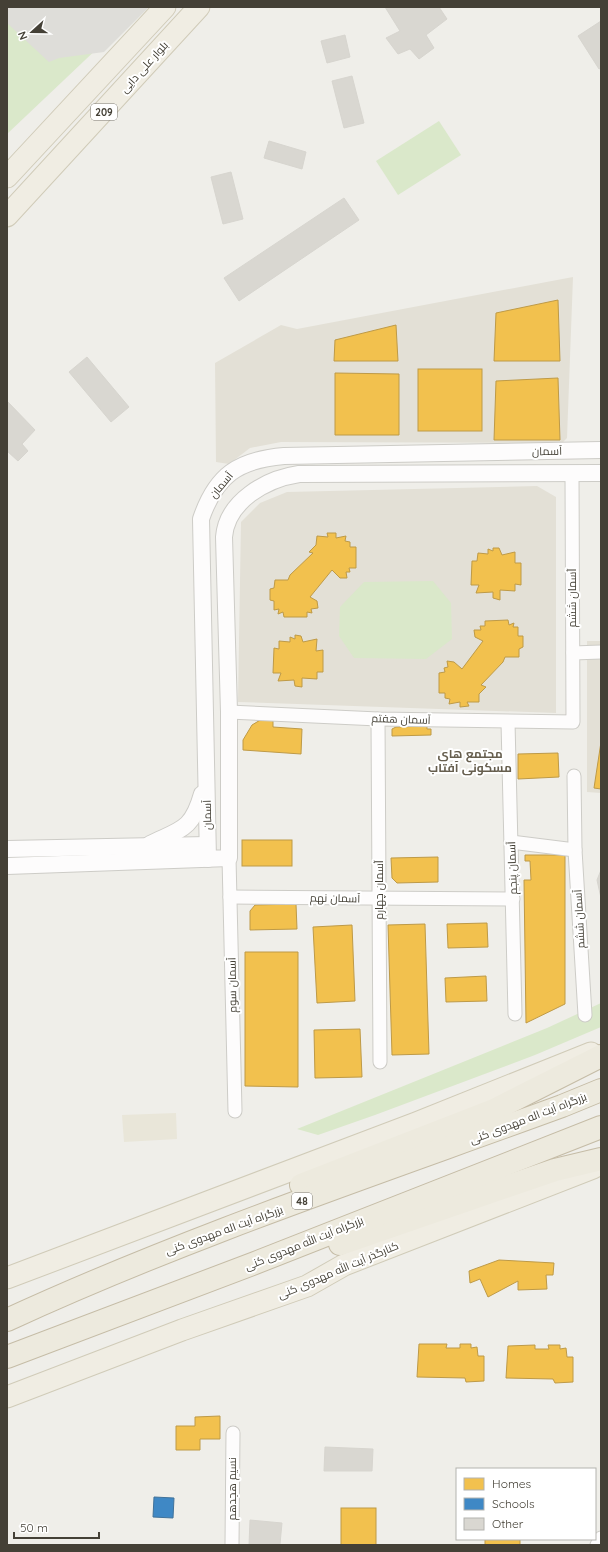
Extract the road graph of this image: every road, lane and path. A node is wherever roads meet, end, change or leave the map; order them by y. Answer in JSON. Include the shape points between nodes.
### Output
{"nodes":[{"id":1,"x":165,"y":7,"type":"edge"},
{"id":2,"x":199,"y":7,"type":"edge"},
{"id":3,"x":7,"y":177,"type":"edge"},
{"id":4,"x":7,"y":216,"type":"edge"},
{"id":5,"x":601,"y":450,"type":"edge"},
{"id":6,"x":601,"y":473,"type":"edge"},
{"id":7,"x":572,"y":474,"type":"junction"},
{"id":8,"x":601,"y":652,"type":"edge"},
{"id":9,"x":573,"y":653,"type":"junction"},
{"id":10,"x":229,"y":712,"type":"junction"},
{"id":11,"x":378,"y":719,"type":"junction"},
{"id":12,"x":508,"y":722,"type":"junction"},
{"id":13,"x":573,"y":722,"type":"joint"},
{"id":14,"x":574,"y":776,"type":"dead end"},
{"id":15,"x":206,"y":779,"type":"junction"},
{"id":16,"x":511,"y":842,"type":"junction"},
{"id":17,"x":146,"y":846,"type":"junction"},
{"id":18,"x":7,"y":849,"type":"edge"},
{"id":19,"x":575,"y":850,"type":"junction"},
{"id":20,"x":207,"y":852,"type":"junction"},
{"id":21,"x":229,"y":858,"type":"junction"},
{"id":22,"x":7,"y":866,"type":"edge"},
{"id":23,"x":230,"y":897,"type":"junction"},
{"id":24,"x":379,"y":898,"type":"junction"},
{"id":25,"x":513,"y":899,"type":"junction"},
{"id":26,"x":515,"y":1014,"type":"dead end"},
{"id":27,"x":585,"y":1015,"type":"dead end"},
{"id":28,"x":601,"y":1049,"type":"edge"},
{"id":29,"x":601,"y":1056,"type":"edge"},
{"id":30,"x":380,"y":1062,"type":"dead end"},
{"id":31,"x":601,"y":1090,"type":"edge"},
{"id":32,"x":234,"y":1112,"type":"dead end"},
{"id":33,"x":601,"y":1127,"type":"edge"},
{"id":34,"x":601,"y":1159,"type":"edge"},
{"id":35,"x":601,"y":1165,"type":"edge"},
{"id":36,"x":181,"y":1245,"type":"junction"},
{"id":37,"x":256,"y":1263,"type":"junction"},
{"id":38,"x":7,"y":1278,"type":"edge"},
{"id":39,"x":76,"y":1288,"type":"junction"},
{"id":40,"x":7,"y":1303,"type":"edge"},
{"id":41,"x":7,"y":1320,"type":"edge"},
{"id":42,"x":7,"y":1357,"type":"edge"},
{"id":43,"x":7,"y":1397,"type":"edge"},
{"id":44,"x":233,"y":1433,"type":"dead end"},
{"id":45,"x":601,"y":1538,"type":"edge"},
{"id":46,"x":232,"y":1545,"type":"edge"},
{"id":47,"x":597,"y":1545,"type":"edge"}],
"edges":[{"from":1,"to":3,"type":"main road","number":"209"},
{"from":2,"to":4,"type":"main road","name":"بلوار علی دایی","number":"209"},
{"from":5,"to":15,"type":"street","name":"آسمان","via":[[284,456],[252,460],[236,468],[213,492],[201,519]]},
{"from":6,"to":7,"type":"street","name":"آسمان"},
{"from":7,"to":9,"type":"street","name":"آسمان ششم"},
{"from":7,"to":10,"type":"street","name":"آسمان","via":[[299,474],[285,476],[260,486],[236,508],[225,525]]},
{"from":8,"to":9,"type":"street"},
{"from":9,"to":13,"type":"street","name":"آسمان ششم"},
{"from":10,"to":11,"type":"street","name":"آسمان هفتم"},
{"from":10,"to":21,"type":"street","name":"آسمان"},
{"from":11,"to":12,"type":"street","name":"آسمان هفتم"},
{"from":11,"to":24,"type":"street","name":"آسمان چهارم"},
{"from":12,"to":13,"type":"street","name":"آسمان هفتم"},
{"from":12,"to":16,"type":"street","name":"آسمان پنجم"},
{"from":14,"to":19,"type":"street","name":"آسمان ششم"},
{"from":15,"to":17,"type":"street","via":[[197,811],[189,824]]},
{"from":15,"to":20,"type":"street","name":"آسمان"},
{"from":16,"to":19,"type":"street"},
{"from":16,"to":25,"type":"street","name":"آسمان پنجم"},
{"from":17,"to":18,"type":"street","name":"آسمان"},
{"from":17,"to":20,"type":"street","name":"آسمان"},
{"from":19,"to":27,"type":"street","name":"آسمان ششم"},
{"from":20,"to":21,"type":"street","name":"آسمان"},
{"from":20,"to":22,"type":"street","name":"آسمان"},
{"from":21,"to":23,"type":"street","name":"آسمان سوم"},
{"from":23,"to":24,"type":"street","name":"آسمان نهم"},
{"from":23,"to":32,"type":"street","name":"آسمان سوم"},
{"from":24,"to":25,"type":"street","name":"آسمان نهم"},
{"from":24,"to":30,"type":"street","name":"آسمان چهارم"},
{"from":25,"to":26,"type":"street","name":"آسمان پنجم"},
{"from":28,"to":38,"type":"main road","via":[[416,1123]]},
{"from":29,"to":36,"type":"highway","via":[[494,1110],[292,1189],[207,1227]]},
{"from":31,"to":36,"type":"highway","name":"بزرگراه آیت اله مهدوی کنی","number":"48"},
{"from":33,"to":37,"type":"highway","name":"بزرگراه آیت الله مهدوی کنی"},
{"from":34,"to":37,"type":"highway","via":[[555,1170],[321,1251]]},
{"from":35,"to":43,"type":"main road","name":"کنارگذر آیت الله مهدوی کنی","via":[[344,1265],[307,1286],[182,1330]]},
{"from":36,"to":39,"type":"highway","name":"بزرگراه آیت اله مهدوی کنی","number":"48"},
{"from":37,"to":42,"type":"highway","name":"بزرگراه آیت الله مهدوی کنی"},
{"from":39,"to":40,"type":"highway"},
{"from":39,"to":41,"type":"highway","name":"بزرگراه آیت اله مهدوی کنی","number":"48"},
{"from":44,"to":46,"type":"street","name":"نسیم هجدهم"},
{"from":45,"to":47,"type":"street"}]}
